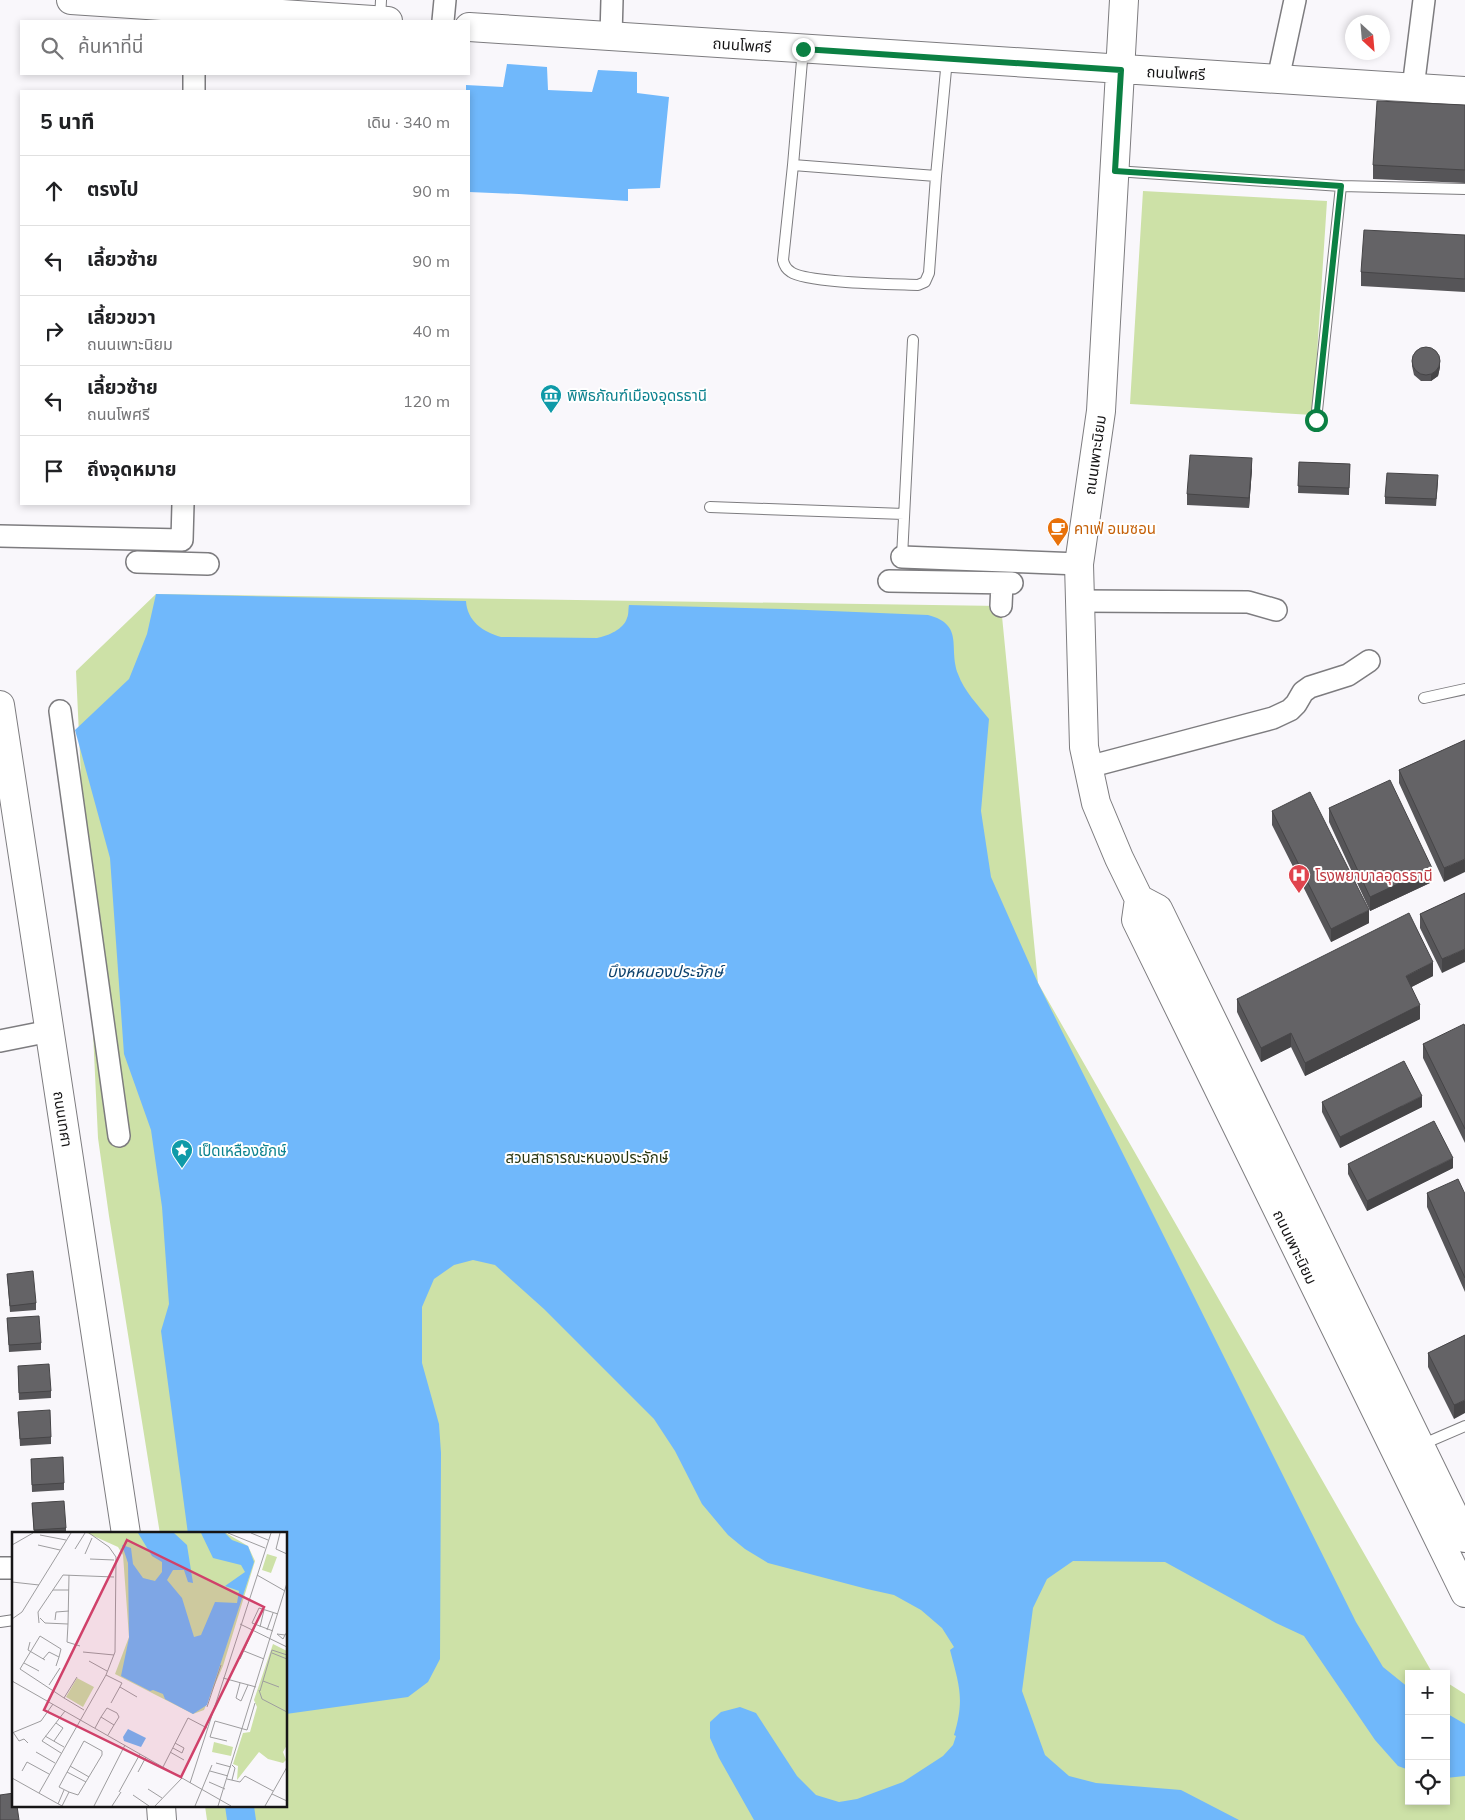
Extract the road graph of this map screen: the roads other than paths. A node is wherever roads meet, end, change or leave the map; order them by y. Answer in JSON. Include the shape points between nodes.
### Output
{"nodes":[{"id":1,"x":71,"y":0,"type":"edge"},
{"id":2,"x":381,"y":0,"type":"edge"},
{"id":3,"x":445,"y":0,"type":"edge"},
{"id":4,"x":612,"y":0,"type":"edge"},
{"id":5,"x":1124,"y":0,"type":"edge"},
{"id":6,"x":1295,"y":0,"type":"edge"},
{"id":7,"x":1424,"y":0,"type":"edge"},
{"id":8,"x":196,"y":15,"type":"edge"},
{"id":9,"x":349,"y":20,"type":"edge"},
{"id":10,"x":380,"y":20,"type":"edge"},
{"id":11,"x":443,"y":20,"type":"edge"},
{"id":12,"x":470,"y":27,"type":"edge"},
{"id":13,"x":611,"y":36,"type":"junction"},
{"id":14,"x":803,"y":49,"type":"junction"},
{"id":15,"x":947,"y":58,"type":"junction"},
{"id":16,"x":1121,"y":70,"type":"junction"},
{"id":17,"x":194,"y":75,"type":"edge"},
{"id":18,"x":1278,"y":79,"type":"junction"},
{"id":19,"x":1413,"y":88,"type":"junction"},
{"id":20,"x":194,"y":90,"type":"edge"},
{"id":21,"x":1465,"y":91,"type":"edge"},
{"id":22,"x":793,"y":165,"type":"junction"},
{"id":23,"x":1115,"y":171,"type":"junction"},
{"id":24,"x":936,"y":176,"type":"junction"},
{"id":25,"x":1341,"y":186,"type":"junction"},
{"id":26,"x":1465,"y":189,"type":"edge"},
{"id":27,"x":913,"y":340,"type":"dead end"},
{"id":28,"x":1316,"y":420,"type":"dead end"},
{"id":29,"x":183,"y":505,"type":"edge"},
{"id":30,"x":710,"y":507,"type":"dead end"},
{"id":31,"x":904,"y":514,"type":"junction"},
{"id":32,"x":0,"y":536,"type":"edge"},
{"id":33,"x":902,"y":557,"type":"joint"},
{"id":34,"x":137,"y":562,"type":"dead end"},
{"id":35,"x":208,"y":564,"type":"dead end"},
{"id":36,"x":1079,"y":564,"type":"junction"},
{"id":37,"x":889,"y":581,"type":"dead end"},
{"id":38,"x":1080,"y":600,"type":"junction"},
{"id":39,"x":1001,"y":606,"type":"dead end"},
{"id":40,"x":1276,"y":610,"type":"dead end"},
{"id":41,"x":1368,"y":661,"type":"dead end"},
{"id":42,"x":1465,"y":689,"type":"edge"},
{"id":43,"x":1424,"y":698,"type":"dead end"},
{"id":44,"x":0,"y":705,"type":"edge"},
{"id":45,"x":60,"y":712,"type":"dead end"},
{"id":46,"x":1088,"y":767,"type":"junction"},
{"id":47,"x":1139,"y":899,"type":"junction"},
{"id":48,"x":50,"y":1032,"type":"junction"},
{"id":49,"x":0,"y":1041,"type":"edge"},
{"id":50,"x":119,"y":1136,"type":"dead end"},
{"id":51,"x":1465,"y":1426,"type":"edge"},
{"id":52,"x":1420,"y":1446,"type":"junction"},
{"id":53,"x":126,"y":1532,"type":"edge"},
{"id":54,"x":1465,"y":1538,"type":"edge"},
{"id":55,"x":1465,"y":1593,"type":"edge"}],
"edges":[{"from":1,"to":8,"type":"street"},
{"from":2,"to":10,"type":"lane"},
{"from":3,"to":11,"type":"street"},
{"from":4,"to":13,"type":"street"},
{"from":5,"to":16,"type":"street","name":"ถนนเพาะนิยม"},
{"from":6,"to":18,"type":"street"},
{"from":7,"to":19,"type":"street"},
{"from":8,"to":9,"type":"street"},
{"from":12,"to":13,"type":"street","name":"ถนนโพศรี"},
{"from":13,"to":14,"type":"street","name":"ถนนโพศรี"},
{"from":14,"to":15,"type":"street","name":"ถนนโพศรี"},
{"from":14,"to":22,"type":"lane"},
{"from":15,"to":16,"type":"street","name":"ถนนโพศรี"},
{"from":15,"to":24,"type":"lane"},
{"from":16,"to":18,"type":"street","name":"ถนนโพศรี"},
{"from":16,"to":23,"type":"street","name":"ถนนเพาะนิยม"},
{"from":17,"to":20,"type":"street"},
{"from":18,"to":19,"type":"street","name":"ถนนโพศรี"},
{"from":19,"to":21,"type":"street","name":"ถนนโพศรี"},
{"from":22,"to":24,"type":"lane"},
{"from":22,"to":24,"type":"lane","via":[[783,260],[790,272],[816,279],[918,285],[925,282],[930,274]]},
{"from":23,"to":25,"type":"lane"},
{"from":23,"to":36,"type":"street","name":"ถนนเพาะนิยม","via":[[1102,411]]},
{"from":25,"to":26,"type":"lane"},
{"from":25,"to":28,"type":"lane"},
{"from":27,"to":31,"type":"lane"},
{"from":29,"to":32,"type":"street","via":[[182,540]]},
{"from":30,"to":31,"type":"lane"},
{"from":31,"to":33,"type":"lane"},
{"from":33,"to":36,"type":"street"},
{"from":34,"to":35,"type":"street"},
{"from":36,"to":38,"type":"street","name":"ถนนเพาะนิยม"},
{"from":37,"to":39,"type":"street","via":[[1007,583]]},
{"from":38,"to":40,"type":"street","via":[[1248,602]]},
{"from":38,"to":46,"type":"street","name":"ถนนเพาะนิยม","via":[[1084,747]]},
{"from":41,"to":46,"type":"street","via":[[1348,675],[1310,687],[1290,710],[1273,718]]},
{"from":42,"to":43,"type":"lane"},
{"from":44,"to":48,"type":"street","name":"ถนนเทศา"},
{"from":45,"to":50,"type":"street"},
{"from":46,"to":47,"type":"street","name":"ถนนเพาะนิยม","via":[[1096,803]]},
{"from":47,"to":52,"type":"street","name":"ถนนเพาะนิยม","via":[[1158,909]]},
{"from":47,"to":55,"type":"street","name":"ถนนเพาะนิยม","via":[[1136,920]]},
{"from":48,"to":49,"type":"street"},
{"from":48,"to":53,"type":"street","name":"ถนนเทศา"},
{"from":51,"to":52,"type":"lane"},
{"from":52,"to":54,"type":"street","name":"ถนนเพาะนิยม"}]}
